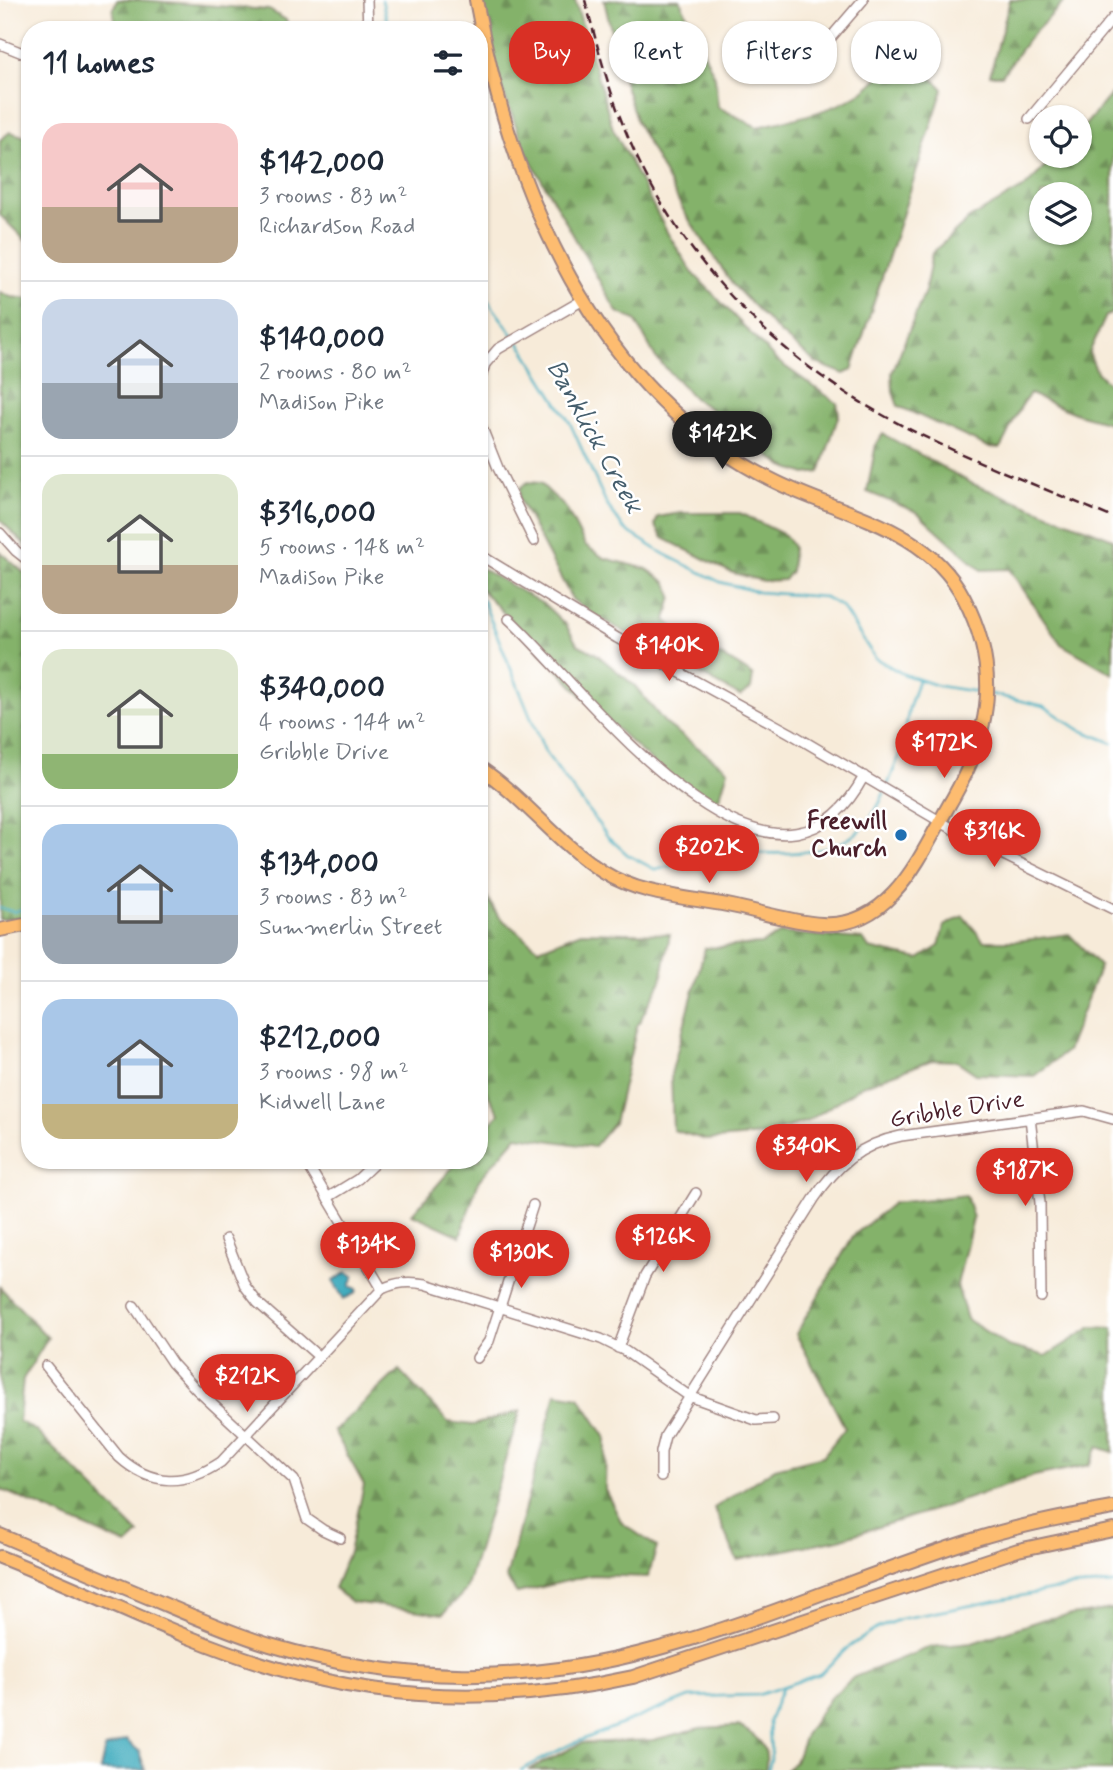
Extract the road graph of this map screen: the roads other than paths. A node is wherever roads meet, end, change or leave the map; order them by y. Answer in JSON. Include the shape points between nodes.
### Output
{"nodes":[{"id":1,"x":367,"y":0,"type":"edge"},
{"id":2,"x":476,"y":0,"type":"edge"},
{"id":3,"x":863,"y":0,"type":"edge"},
{"id":4,"x":1113,"y":18,"type":"edge"},
{"id":5,"x":368,"y":21,"type":"edge"},
{"id":6,"x":480,"y":21,"type":"edge"},
{"id":7,"x":837,"y":30,"type":"edge"},
{"id":8,"x":0,"y":44,"type":"edge"},
{"id":9,"x":21,"y":52,"type":"edge"},
{"id":10,"x":488,"y":57,"type":"edge"},
{"id":11,"x":1041,"y":105,"type":"edge"},
{"id":12,"x":583,"y":300,"type":"junction"},
{"id":13,"x":488,"y":356,"type":"edge"},
{"id":14,"x":488,"y":443,"type":"edge"},
{"id":15,"x":0,"y":533,"type":"edge"},
{"id":16,"x":534,"y":541,"type":"dead end"},
{"id":17,"x":21,"y":553,"type":"edge"},
{"id":18,"x":488,"y":560,"type":"edge"},
{"id":19,"x":509,"y":619,"type":"dead end"},
{"id":20,"x":488,"y":774,"type":"edge"},
{"id":21,"x":864,"y":776,"type":"junction"},
{"id":22,"x":939,"y":821,"type":"junction"},
{"id":23,"x":1113,"y":909,"type":"edge"},
{"id":24,"x":21,"y":926,"type":"edge"},
{"id":25,"x":0,"y":930,"type":"edge"},
{"id":26,"x":1030,"y":1118,"type":"junction"},
{"id":27,"x":1113,"y":1119,"type":"edge"},
{"id":28,"x":310,"y":1169,"type":"edge"},
{"id":29,"x":369,"y":1169,"type":"edge"},
{"id":30,"x":696,"y":1193,"type":"dead end"},
{"id":31,"x":327,"y":1198,"type":"junction"},
{"id":32,"x":533,"y":1205,"type":"dead end"},
{"id":33,"x":226,"y":1239,"type":"dead end"},
{"id":34,"x":382,"y":1289,"type":"junction"},
{"id":35,"x":1041,"y":1297,"type":"dead end"},
{"id":36,"x":134,"y":1306,"type":"dead end"},
{"id":37,"x":500,"y":1307,"type":"junction"},
{"id":38,"x":618,"y":1348,"type":"junction"},
{"id":39,"x":318,"y":1356,"type":"junction"},
{"id":40,"x":477,"y":1358,"type":"dead end"},
{"id":41,"x":46,"y":1366,"type":"dead end"},
{"id":42,"x":689,"y":1396,"type":"junction"},
{"id":43,"x":773,"y":1419,"type":"dead end"},
{"id":44,"x":248,"y":1435,"type":"junction"},
{"id":45,"x":661,"y":1477,"type":"dead end"},
{"id":46,"x":1113,"y":1508,"type":"edge"},
{"id":47,"x":1113,"y":1530,"type":"edge"},
{"id":48,"x":0,"y":1535,"type":"edge"},
{"id":49,"x":341,"y":1538,"type":"dead end"},
{"id":50,"x":0,"y":1557,"type":"edge"}],
"edges":[{"from":1,"to":5,"type":"street"},
{"from":2,"to":6,"type":"main road"},
{"from":3,"to":7,"type":"street"},
{"from":4,"to":11,"type":"street"},
{"from":8,"to":9,"type":"street"},
{"from":10,"to":12,"type":"main road","via":[[528,192]]},
{"from":12,"to":13,"type":"street"},
{"from":12,"to":22,"type":"main road","via":[[623,359],[683,422],[777,483],[894,530],[934,559],[965,599],[986,666],[987,709],[979,743]]},
{"from":14,"to":16,"type":"street"},
{"from":15,"to":17,"type":"street"},
{"from":18,"to":21,"type":"street"},
{"from":19,"to":21,"type":"street","via":[[648,761],[716,814],[736,824],[767,832],[800,832],[845,807]]},
{"from":20,"to":22,"type":"main road","via":[[602,872],[626,884],[816,924],[848,922],[879,908],[902,885]]},
{"from":21,"to":22,"type":"street"},
{"from":22,"to":23,"type":"street"},
{"from":24,"to":25,"type":"main road"},
{"from":26,"to":27,"type":"street","name":"Gribble Drive","via":[[1084,1111]]},
{"from":26,"to":35,"type":"street","via":[[1040,1203]]},
{"from":26,"to":42,"type":"street","name":"Gribble Drive","via":[[893,1138],[847,1159],[814,1199]]},
{"from":28,"to":31,"type":"street"},
{"from":29,"to":31,"type":"street"},
{"from":30,"to":38,"type":"street","via":[[646,1276]]},
{"from":31,"to":34,"type":"street"},
{"from":32,"to":37,"type":"street"},
{"from":33,"to":39,"type":"street","via":[[245,1286],[258,1303]]},
{"from":34,"to":37,"type":"street","via":[[405,1282],[425,1284]]},
{"from":34,"to":39,"type":"street"},
{"from":36,"to":44,"type":"street","via":[[172,1363]]},
{"from":37,"to":38,"type":"street"},
{"from":37,"to":40,"type":"street","via":[[489,1341]]},
{"from":38,"to":42,"type":"street"},
{"from":39,"to":44,"type":"street"},
{"from":41,"to":44,"type":"street","via":[[119,1457],[152,1477],[172,1481],[204,1474]]},
{"from":42,"to":43,"type":"street","via":[[756,1420]]},
{"from":42,"to":45,"type":"street","name":"Gribble Drive","via":[[663,1443]]},
{"from":44,"to":49,"type":"street","via":[[294,1480],[307,1519]]},
{"from":46,"to":48,"type":"main road","via":[[974,1540],[659,1648],[568,1669],[491,1676],[390,1671],[270,1645]]},
{"from":47,"to":50,"type":"main road","via":[[1018,1550],[633,1677],[500,1696],[388,1692],[277,1669]]}]}
